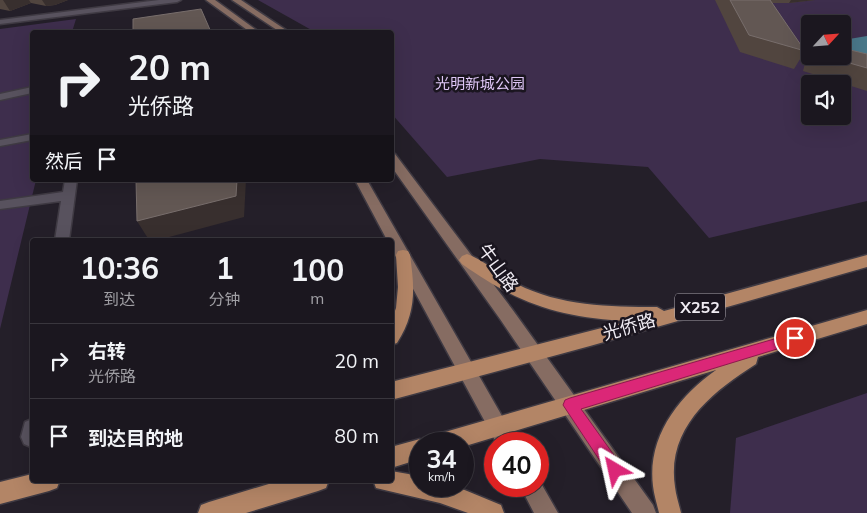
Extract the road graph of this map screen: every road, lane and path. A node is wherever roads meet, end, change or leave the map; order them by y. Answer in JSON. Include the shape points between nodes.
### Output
{"nodes":[{"id":1,"x":177,"y":0,"type":"edge"},
{"id":2,"x":210,"y":0,"type":"edge"},
{"id":3,"x":236,"y":0,"type":"edge"},
{"id":4,"x":0,"y":22,"type":"edge"},
{"id":5,"x":252,"y":30,"type":"edge"},
{"id":6,"x":282,"y":30,"type":"edge"},
{"id":7,"x":30,"y":90,"type":"edge"},
{"id":8,"x":0,"y":97,"type":"edge"},
{"id":9,"x":30,"y":137,"type":"edge"},
{"id":10,"x":0,"y":143,"type":"edge"},
{"id":11,"x":394,"y":160,"type":"edge"},
{"id":12,"x":71,"y":182,"type":"edge"},
{"id":13,"x":362,"y":182,"type":"edge"},
{"id":14,"x":68,"y":196,"type":"junction"},
{"id":15,"x":0,"y":205,"type":"edge"},
{"id":16,"x":62,"y":238,"type":"edge"},
{"id":17,"x":393,"y":238,"type":"edge"},
{"id":18,"x":394,"y":239,"type":"edge"},
{"id":19,"x":403,"y":255,"type":"junction"},
{"id":20,"x":467,"y":260,"type":"junction"},
{"id":21,"x":867,"y":261,"type":"edge"},
{"id":22,"x":676,"y":314,"type":"junction"},
{"id":23,"x":867,"y":318,"type":"edge"},
{"id":24,"x":394,"y":333,"type":"edge"},
{"id":25,"x":777,"y":344,"type":"junction"},
{"id":26,"x":534,"y":354,"type":"junction"},
{"id":27,"x":468,"y":371,"type":"junction"},
{"id":28,"x":394,"y":390,"type":"edge"},
{"id":29,"x":570,"y":405,"type":"junction"},
{"id":30,"x":501,"y":432,"type":"edge"},
{"id":31,"x":510,"y":432,"type":"edge"},
{"id":32,"x":409,"y":452,"type":"edge"},
{"id":33,"x":394,"y":457,"type":"edge"},
{"id":34,"x":394,"y":482,"type":"edge"},
{"id":35,"x":38,"y":483,"type":"edge"},
{"id":36,"x":308,"y":483,"type":"edge"},
{"id":37,"x":0,"y":493,"type":"edge"},
{"id":38,"x":538,"y":497,"type":"edge"},
{"id":39,"x":208,"y":513,"type":"edge"},
{"id":40,"x":493,"y":513,"type":"edge"},
{"id":41,"x":547,"y":513,"type":"edge"},
{"id":42,"x":644,"y":513,"type":"edge"},
{"id":43,"x":670,"y":513,"type":"edge"}],
"edges":[{"from":1,"to":4,"type":"street"},
{"from":2,"to":5,"type":"street"},
{"from":3,"to":6,"type":"street"},
{"from":7,"to":8,"type":"street"},
{"from":9,"to":10,"type":"street"},
{"from":11,"to":20,"type":"street","name":"牛山路"},
{"from":12,"to":14,"type":"street"},
{"from":13,"to":17,"type":"street"},
{"from":14,"to":15,"type":"street"},
{"from":14,"to":16,"type":"street"},
{"from":18,"to":19,"type":"street"},
{"from":19,"to":24,"type":"main road","via":[[406,306]]},
{"from":19,"to":27,"type":"street"},
{"from":20,"to":22,"type":"main road","via":[[506,286],[552,306],[627,315]]},
{"from":20,"to":26,"type":"street","name":"牛山路"},
{"from":21,"to":22,"type":"main road","name":"光侨路","number":"X252"},
{"from":22,"to":26,"type":"main road","name":"光侨路","number":"X252"},
{"from":23,"to":25,"type":"main road"},
{"from":25,"to":29,"type":"main road"},
{"from":25,"to":43,"type":"main road","via":[[731,369],[705,389],[680,415],[663,454],[663,477]]},
{"from":26,"to":27,"type":"main road","name":"光侨路","number":"X252"},
{"from":26,"to":29,"type":"street","name":"牛山路"},
{"from":27,"to":28,"type":"main road","name":"光侨路","number":"X252"},
{"from":27,"to":30,"type":"street"},
{"from":29,"to":31,"type":"main road"},
{"from":29,"to":42,"type":"street","name":"牛山路"},
{"from":32,"to":33,"type":"main road"},
{"from":34,"to":40,"type":"main road","via":[[443,492]]},
{"from":35,"to":37,"type":"main road"},
{"from":36,"to":39,"type":"main road"},
{"from":38,"to":41,"type":"street"}]}
